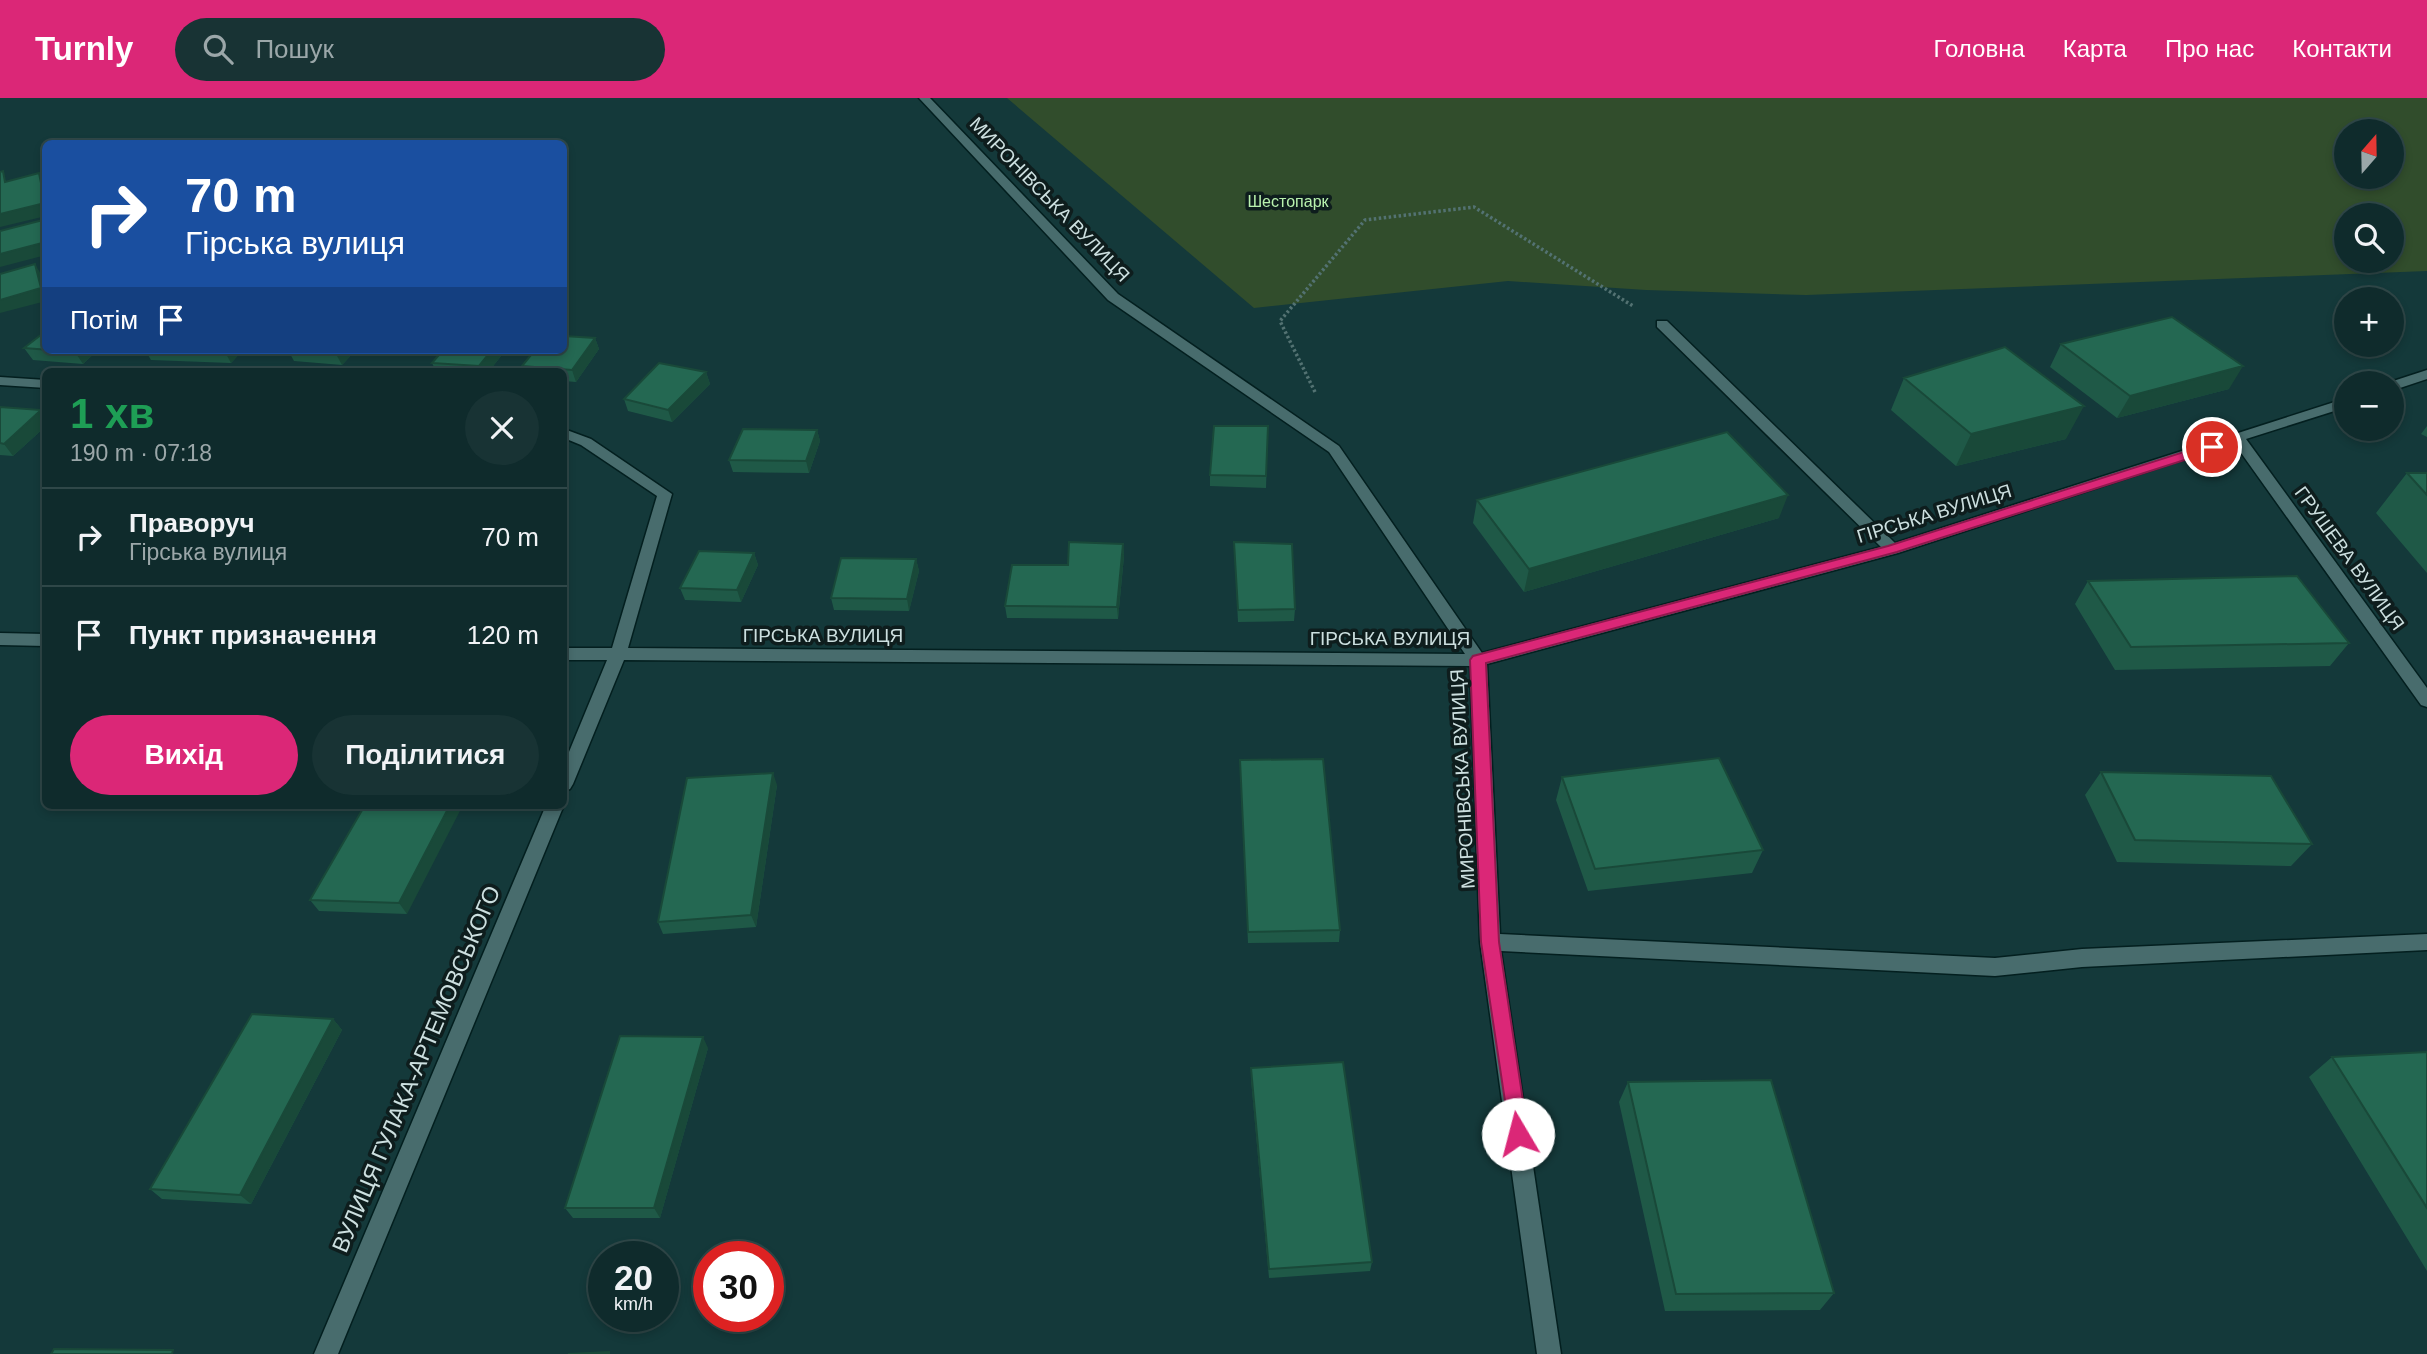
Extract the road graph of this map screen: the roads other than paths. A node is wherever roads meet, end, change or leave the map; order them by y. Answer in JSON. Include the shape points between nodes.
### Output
{"nodes":[{"id":1,"x":924,"y":98,"type":"edge"},
{"id":2,"x":1662,"y":324,"type":"road end"},
{"id":3,"x":2427,"y":374,"type":"edge"},
{"id":4,"x":0,"y":381,"type":"edge"},
{"id":5,"x":2404,"y":382,"type":"edge"},
{"id":6,"x":42,"y":384,"type":"edge"},
{"id":7,"x":2334,"y":406,"type":"edge"},
{"id":8,"x":567,"y":434,"type":"edge"},
{"id":9,"x":2238,"y":439,"type":"junction"},
{"id":10,"x":1892,"y":549,"type":"junction"},
{"id":11,"x":0,"y":639,"type":"edge"},
{"id":12,"x":42,"y":640,"type":"edge"},
{"id":13,"x":567,"y":654,"type":"edge"},
{"id":14,"x":618,"y":655,"type":"junction"},
{"id":15,"x":1478,"y":660,"type":"junction"},
{"id":16,"x":2427,"y":701,"type":"edge"},
{"id":17,"x":567,"y":777,"type":"edge"},
{"id":18,"x":553,"y":809,"type":"edge"},
{"id":19,"x":1490,"y":942,"type":"junction"},
{"id":20,"x":2427,"y":942,"type":"edge"},
{"id":21,"x":326,"y":1354,"type":"edge"},
{"id":22,"x":1549,"y":1354,"type":"edge"}],
"edges":[{"from":1,"to":15,"type":"street","name":"МИРОНІВСЬКА ВУЛИЦЯ","via":[[1113,297],[1334,450]]},
{"from":2,"to":10,"type":"street"},
{"from":3,"to":5,"type":"street"},
{"from":4,"to":6,"type":"street"},
{"from":7,"to":9,"type":"street","name":"ГІРСЬКА ВУЛИЦЯ"},
{"from":8,"to":14,"type":"street","via":[[665,494]]},
{"from":9,"to":10,"type":"street","name":"ГІРСЬКА ВУЛИЦЯ"},
{"from":9,"to":16,"type":"street","name":"ГРУШЕВА ВУЛИЦЯ"},
{"from":10,"to":15,"type":"street","name":"ГІРСЬКА ВУЛИЦЯ"},
{"from":11,"to":12,"type":"street"},
{"from":13,"to":14,"type":"street","name":"ГІРСЬКА ВУЛИЦЯ"},
{"from":14,"to":15,"type":"street","name":"ГІРСЬКА ВУЛИЦЯ"},
{"from":14,"to":17,"type":"street"},
{"from":15,"to":19,"type":"street","name":"МИРОНІВСЬКА ВУЛИЦЯ"},
{"from":18,"to":21,"type":"street","name":"ВУЛИЦЯ ГУЛАКА-АРТЕМОВСЬКОГО"},
{"from":19,"to":20,"type":"street","via":[[1995,967],[2082,958]]},
{"from":19,"to":22,"type":"street","name":"МИРОНІВСЬКА ВУЛИЦЯ"}]}
